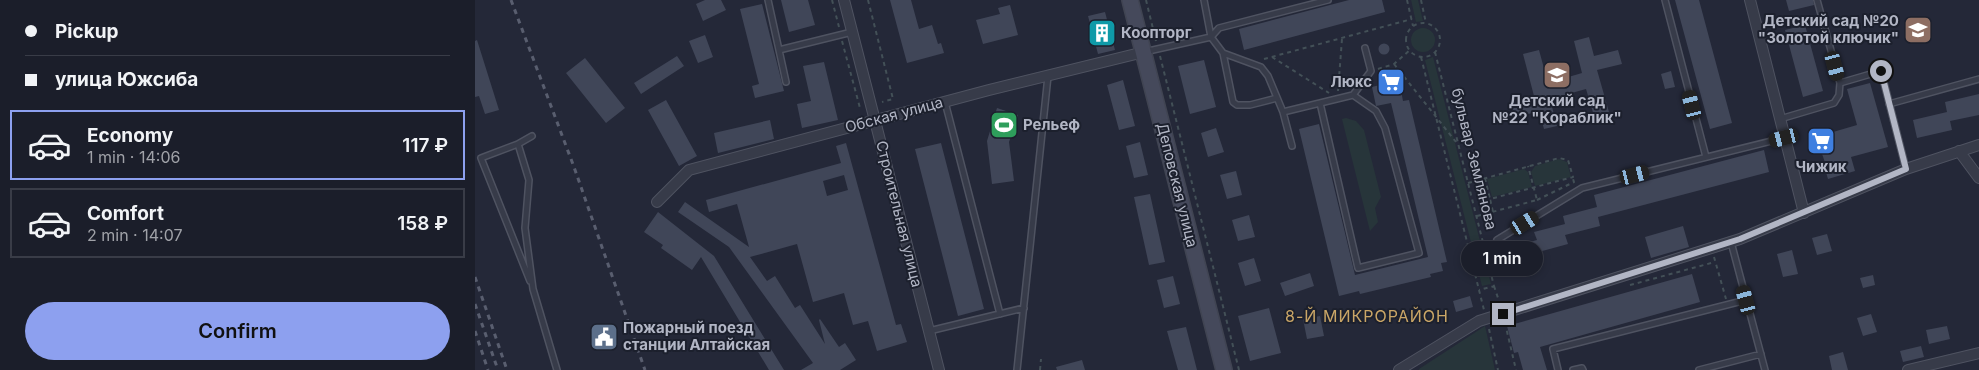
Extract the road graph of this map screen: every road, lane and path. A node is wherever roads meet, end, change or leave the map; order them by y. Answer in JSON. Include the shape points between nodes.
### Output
{"nodes":[{"id":1,"x":768,"y":0,"type":"edge"},
{"id":2,"x":844,"y":0,"type":"edge"},
{"id":3,"x":1130,"y":0,"type":"edge"},
{"id":4,"x":1146,"y":0,"type":"edge"},
{"id":5,"x":1204,"y":0,"type":"edge"},
{"id":6,"x":1329,"y":0,"type":"edge"},
{"id":7,"x":1407,"y":0,"type":"edge"},
{"id":8,"x":1421,"y":0,"type":"edge"},
{"id":9,"x":1665,"y":0,"type":"edge"},
{"id":10,"x":1750,"y":0,"type":"edge"},
{"id":11,"x":1817,"y":0,"type":"edge"},
{"id":12,"x":1411,"y":19,"type":"junction"},
{"id":13,"x":1426,"y":23,"type":"junction"},
{"id":14,"x":1413,"y":26,"type":"junction"},
{"id":15,"x":852,"y":32,"type":"junction"},
{"id":16,"x":1211,"y":37,"type":"junction"},
{"id":17,"x":1342,"y":38,"type":"junction"},
{"id":18,"x":1365,"y":48,"type":"dead end"},
{"id":19,"x":779,"y":50,"type":"junction"},
{"id":20,"x":1151,"y":50,"type":"junction"},
{"id":21,"x":1409,"y":50,"type":"junction"},
{"id":22,"x":1435,"y":52,"type":"junction"},
{"id":23,"x":1223,"y":53,"type":"junction"},
{"id":24,"x":1272,"y":57,"type":"junction"},
{"id":25,"x":1421,"y":57,"type":"junction"},
{"id":26,"x":1253,"y":62,"type":"junction"},
{"id":27,"x":1394,"y":64,"type":"junction"},
{"id":28,"x":1371,"y":71,"type":"junction"},
{"id":29,"x":1048,"y":76,"type":"junction"},
{"id":30,"x":1979,"y":79,"type":"edge"},
{"id":31,"x":787,"y":82,"type":"dead end"},
{"id":32,"x":1840,"y":83,"type":"junction"},
{"id":33,"x":1353,"y":95,"type":"junction"},
{"id":34,"x":1277,"y":98,"type":"junction"},
{"id":35,"x":1337,"y":99,"type":"junction"},
{"id":36,"x":945,"y":101,"type":"junction"},
{"id":37,"x":1320,"y":103,"type":"junction"},
{"id":38,"x":1889,"y":104,"type":"junction"},
{"id":39,"x":1283,"y":112,"type":"junction"},
{"id":40,"x":1436,"y":115,"type":"junction"},
{"id":41,"x":1780,"y":119,"type":"junction"},
{"id":42,"x":874,"y":120,"type":"junction"},
{"id":43,"x":532,"y":136,"type":"dead end"},
{"id":44,"x":1784,"y":138,"type":"junction"},
{"id":45,"x":518,"y":144,"type":"junction"},
{"id":46,"x":1458,"y":144,"type":"junction"},
{"id":47,"x":1979,"y":145,"type":"edge"},
{"id":48,"x":1292,"y":146,"type":"dead end"},
{"id":49,"x":1959,"y":151,"type":"junction"},
{"id":50,"x":1705,"y":157,"type":"junction"},
{"id":51,"x":1528,"y":166,"type":"junction"},
{"id":52,"x":1906,"y":169,"type":"junction"},
{"id":53,"x":1573,"y":177,"type":"junction"},
{"id":54,"x":1485,"y":178,"type":"junction"},
{"id":55,"x":1979,"y":178,"type":"edge"},
{"id":56,"x":1468,"y":182,"type":"junction"},
{"id":57,"x":1534,"y":188,"type":"junction"},
{"id":58,"x":1490,"y":199,"type":"junction"},
{"id":59,"x":1537,"y":200,"type":"junction"},
{"id":60,"x":657,"y":202,"type":"dead end"},
{"id":61,"x":1493,"y":212,"type":"junction"},
{"id":62,"x":1804,"y":213,"type":"junction"},
{"id":63,"x":1477,"y":216,"type":"junction"},
{"id":64,"x":1497,"y":240,"type":"dead end"},
{"id":65,"x":1731,"y":242,"type":"junction"},
{"id":66,"x":1712,"y":248,"type":"junction"},
{"id":67,"x":1494,"y":286,"type":"junction"},
{"id":68,"x":533,"y":289,"type":"junction"},
{"id":69,"x":1479,"y":290,"type":"junction"},
{"id":70,"x":1746,"y":300,"type":"junction"},
{"id":71,"x":1728,"y":305,"type":"junction"},
{"id":72,"x":1025,"y":308,"type":"junction"},
{"id":73,"x":1000,"y":314,"type":"junction"},
{"id":74,"x":1503,"y":314,"type":"junction"},
{"id":75,"x":1486,"y":319,"type":"junction"},
{"id":76,"x":929,"y":331,"type":"junction"},
{"id":77,"x":1979,"y":353,"type":"edge"},
{"id":78,"x":1761,"y":354,"type":"junction"},
{"id":79,"x":1041,"y":359,"type":"dead end"},
{"id":80,"x":557,"y":370,"type":"edge"},
{"id":81,"x":939,"y":370,"type":"edge"},
{"id":82,"x":1017,"y":370,"type":"edge"},
{"id":83,"x":1040,"y":370,"type":"edge"},
{"id":84,"x":1224,"y":370,"type":"edge"},
{"id":85,"x":1239,"y":370,"type":"edge"},
{"id":86,"x":1399,"y":370,"type":"edge"},
{"id":87,"x":1499,"y":370,"type":"edge"},
{"id":88,"x":1515,"y":370,"type":"edge"},
{"id":89,"x":1558,"y":370,"type":"edge"},
{"id":90,"x":1573,"y":370,"type":"edge"},
{"id":91,"x":1583,"y":370,"type":"edge"},
{"id":92,"x":1699,"y":370,"type":"edge"},
{"id":93,"x":1765,"y":370,"type":"edge"},
{"id":94,"x":1908,"y":370,"type":"edge"}],
"edges":[{"from":1,"to":19,"type":"lane"},
{"from":2,"to":15,"type":"street","name":"Строительная улица"},
{"from":3,"to":20,"type":"street","name":"Деповская улица"},
{"from":4,"to":20,"type":"path"},
{"from":5,"to":16,"type":"lane"},
{"from":6,"to":16,"type":"lane","via":[[1219,28]]},
{"from":7,"to":12,"type":"path"},
{"from":8,"to":13,"type":"path"},
{"from":9,"to":50,"type":"lane"},
{"from":10,"to":41,"type":"street"},
{"from":11,"to":32,"type":"lane"},
{"from":12,"to":14,"type":"path"},
{"from":12,"to":17,"type":"path"},
{"from":13,"to":14,"type":"path"},
{"from":13,"to":22,"type":"path","via":[[1433,26],[1440,39]]},
{"from":14,"to":21,"type":"path","via":[[1406,40]]},
{"from":15,"to":19,"type":"lane"},
{"from":15,"to":42,"type":"street","name":"Строительная улица"},
{"from":16,"to":20,"type":"lane"},
{"from":16,"to":23,"type":"lane"},
{"from":17,"to":24,"type":"path"},
{"from":17,"to":35,"type":"path"},
{"from":18,"to":28,"type":"lane"},
{"from":19,"to":31,"type":"lane"},
{"from":20,"to":29,"type":"street","name":"Обская улица"},
{"from":20,"to":84,"type":"street","name":"Деповская улица"},
{"from":20,"to":85,"type":"path"},
{"from":21,"to":25,"type":"path"},
{"from":21,"to":27,"type":"path"},
{"from":22,"to":25,"type":"path"},
{"from":22,"to":46,"type":"path","name":"бульвар Землянова"},
{"from":23,"to":26,"type":"lane"},
{"from":23,"to":34,"type":"lane","via":[[1233,102],[1250,105]]},
{"from":24,"to":26,"type":"path"},
{"from":24,"to":35,"type":"path"},
{"from":25,"to":40,"type":"path","name":"бульвар Землянова"},
{"from":26,"to":34,"type":"lane","via":[[1268,76]]},
{"from":27,"to":28,"type":"path"},
{"from":27,"to":40,"type":"path"},
{"from":28,"to":33,"type":"lane"},
{"from":29,"to":36,"type":"street","name":"Обская улица"},
{"from":29,"to":72,"type":"lane"},
{"from":30,"to":38,"type":"lane"},
{"from":32,"to":38,"type":"lane","via":[[1881,71]]},
{"from":32,"to":41,"type":"lane","via":[[1834,103]]},
{"from":33,"to":35,"type":"lane"},
{"from":33,"to":37,"type":"lane","via":[[1382,119],[1419,253],[1358,268]]},
{"from":34,"to":39,"type":"lane"},
{"from":35,"to":37,"type":"lane"},
{"from":36,"to":42,"type":"street","name":"Обская улица"},
{"from":36,"to":73,"type":"lane"},
{"from":37,"to":39,"type":"lane"},
{"from":38,"to":52,"type":"lane"},
{"from":39,"to":48,"type":"lane"},
{"from":40,"to":46,"type":"path"},
{"from":40,"to":69,"type":"path","name":"бульвар Землянова"},
{"from":41,"to":44,"type":"street"},
{"from":42,"to":60,"type":"street","name":"Обская улица","via":[[689,170]]},
{"from":42,"to":76,"type":"street","name":"Строительная улица"},
{"from":43,"to":45,"type":"lane"},
{"from":44,"to":50,"type":"lane"},
{"from":44,"to":62,"type":"street"},
{"from":45,"to":68,"type":"lane","via":[[529,180],[525,228]]},
{"from":45,"to":68,"type":"lane","via":[[481,158]]},
{"from":46,"to":56,"type":"path","name":"бульвар Землянова"},
{"from":47,"to":49,"type":"street"},
{"from":49,"to":52,"type":"street"},
{"from":49,"to":55,"type":"street"},
{"from":50,"to":64,"type":"lane","via":[[1582,188]]},
{"from":51,"to":53,"type":"path","via":[[1559,158],[1568,160]]},
{"from":51,"to":54,"type":"path"},
{"from":51,"to":57,"type":"path"},
{"from":52,"to":62,"type":"street"},
{"from":53,"to":57,"type":"path"},
{"from":53,"to":59,"type":"path","via":[[1574,182]]},
{"from":54,"to":56,"type":"path"},
{"from":54,"to":58,"type":"path"},
{"from":56,"to":63,"type":"path","name":"бульвар Землянова"},
{"from":57,"to":58,"type":"path"},
{"from":57,"to":59,"type":"path"},
{"from":58,"to":61,"type":"path"},
{"from":59,"to":61,"type":"path"},
{"from":61,"to":63,"type":"path"},
{"from":62,"to":65,"type":"street"},
{"from":63,"to":67,"type":"path","name":"бульвар Землянова"},
{"from":65,"to":66,"type":"street"},
{"from":65,"to":70,"type":"lane"},
{"from":66,"to":71,"type":"path"},
{"from":66,"to":74,"type":"street"},
{"from":67,"to":69,"type":"path"},
{"from":67,"to":74,"type":"path","name":"бульвар Землянова"},
{"from":68,"to":80,"type":"lane"},
{"from":69,"to":75,"type":"path","name":"бульвар Землянова"},
{"from":70,"to":71,"type":"lane"},
{"from":70,"to":78,"type":"lane"},
{"from":71,"to":89,"type":"lane","via":[[1553,349]]},
{"from":72,"to":73,"type":"lane"},
{"from":72,"to":82,"type":"lane"},
{"from":73,"to":76,"type":"lane"},
{"from":74,"to":75,"type":"street"},
{"from":74,"to":88,"type":"path","name":"бульвар Землянова"},
{"from":75,"to":86,"type":"street"},
{"from":75,"to":87,"type":"path","name":"бульвар Землянова"},
{"from":76,"to":81,"type":"street","name":"Строительная улица"},
{"from":77,"to":94,"type":"street"},
{"from":78,"to":92,"type":"lane"},
{"from":78,"to":93,"type":"lane"},
{"from":79,"to":83,"type":"path"},
{"from":90,"to":91,"type":"lane"}]}
